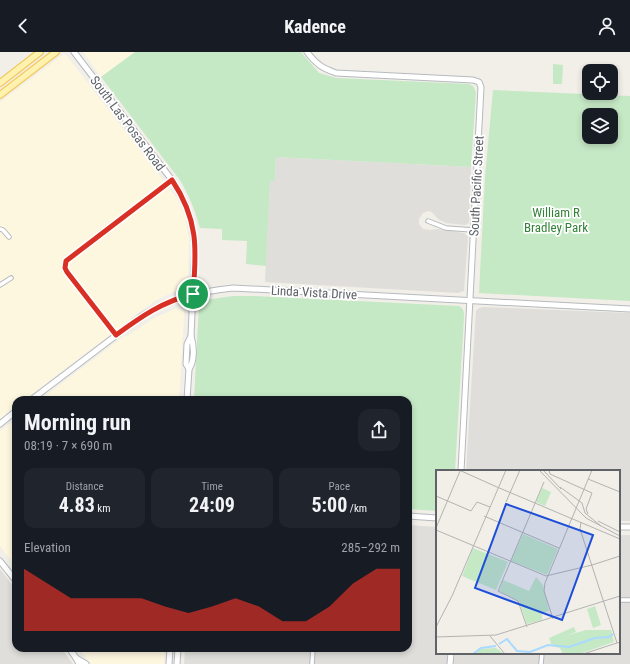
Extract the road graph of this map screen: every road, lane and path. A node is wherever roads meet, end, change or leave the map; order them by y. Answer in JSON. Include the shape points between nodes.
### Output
{"nodes":[{"id":1,"x":40,"y":52,"type":"edge"},
{"id":2,"x":56,"y":52,"type":"edge"},
{"id":3,"x":74,"y":52,"type":"edge"},
{"id":4,"x":307,"y":52,"type":"edge"},
{"id":5,"x":7,"y":78,"type":"junction"},
{"id":6,"x":0,"y":83,"type":"edge"},
{"id":7,"x":0,"y":88,"type":"edge"},
{"id":8,"x":0,"y":95,"type":"edge"},
{"id":9,"x":172,"y":180,"type":"junction"},
{"id":10,"x":428,"y":221,"type":"dead end"},
{"id":11,"x":0,"y":229,"type":"edge"},
{"id":12,"x":473,"y":230,"type":"junction"},
{"id":13,"x":9,"y":237,"type":"dead end"},
{"id":14,"x":11,"y":278,"type":"dead end"},
{"id":15,"x":0,"y":285,"type":"edge"},
{"id":16,"x":193,"y":294,"type":"junction"},
{"id":17,"x":470,"y":300,"type":"junction"},
{"id":18,"x":630,"y":309,"type":"edge"},
{"id":19,"x":116,"y":335,"type":"junction"},
{"id":20,"x":36,"y":396,"type":"edge"},
{"id":21,"x":187,"y":396,"type":"edge"},
{"id":22,"x":12,"y":414,"type":"edge"},
{"id":23,"x":0,"y":424,"type":"edge"},
{"id":24,"x":461,"y":470,"type":"edge"},
{"id":25,"x":412,"y":516,"type":"edge"},
{"id":26,"x":436,"y":518,"type":"edge"},
{"id":27,"x":620,"y":527,"type":"edge"},
{"id":28,"x":630,"y":528,"type":"edge"},
{"id":29,"x":0,"y":561,"type":"edge"},
{"id":30,"x":12,"y":576,"type":"edge"},
{"id":31,"x":72,"y":652,"type":"edge"},
{"id":32,"x":170,"y":652,"type":"edge"},
{"id":33,"x":178,"y":652,"type":"edge"},
{"id":34,"x":313,"y":652,"type":"edge"},
{"id":35,"x":451,"y":654,"type":"edge"},
{"id":36,"x":542,"y":654,"type":"edge"},
{"id":37,"x":76,"y":658,"type":"junction"},
{"id":38,"x":79,"y":664,"type":"edge"},
{"id":39,"x":86,"y":664,"type":"edge"},
{"id":40,"x":169,"y":664,"type":"edge"},
{"id":41,"x":177,"y":664,"type":"edge"},
{"id":42,"x":312,"y":664,"type":"edge"},
{"id":43,"x":450,"y":664,"type":"edge"},
{"id":44,"x":541,"y":664,"type":"edge"}],
"edges":[{"from":1,"to":5,"type":"main road"},
{"from":2,"to":8,"type":"main road"},
{"from":3,"to":9,"type":"main road","name":"South Las Posas Road"},
{"from":4,"to":12,"type":"main road","name":"South Pacific Street","via":[[315,62],[336,73],[478,82],[482,90]]},
{"from":5,"to":6,"type":"main road"},
{"from":5,"to":7,"type":"main road"},
{"from":9,"to":16,"type":"main road","name":"South Las Posas Road","via":[[185,203],[194,234]]},
{"from":9,"to":19,"type":"street","via":[[69,258],[65,264],[67,272]]},
{"from":10,"to":12,"type":"street","via":[[446,228]]},
{"from":11,"to":13,"type":"street"},
{"from":12,"to":17,"type":"main road","name":"South Pacific Street"},
{"from":14,"to":15,"type":"street"},
{"from":16,"to":17,"type":"main road","name":"Linda Vista Drive","via":[[233,288]]},
{"from":16,"to":19,"type":"main road","name":"Linda Vista Drive","via":[[159,305]]},
{"from":16,"to":21,"type":"main road","name":"South Las Posas Road","via":[[191,336],[187,344]]},
{"from":17,"to":18,"type":"main road","name":"Linda Vista Drive"},
{"from":17,"to":24,"type":"main road","name":"South Pacific Street"},
{"from":19,"to":20,"type":"main road","name":"Linda Vista Drive"},
{"from":22,"to":23,"type":"main road"},
{"from":25,"to":26,"type":"main road"},
{"from":27,"to":28,"type":"main road"},
{"from":29,"to":30,"type":"main road"},
{"from":31,"to":37,"type":"main road"},
{"from":32,"to":40,"type":"main road"},
{"from":33,"to":41,"type":"main road"},
{"from":34,"to":42,"type":"street"},
{"from":35,"to":43,"type":"main road"},
{"from":36,"to":44,"type":"street"},
{"from":37,"to":38,"type":"main road"},
{"from":37,"to":39,"type":"main road"}]}
